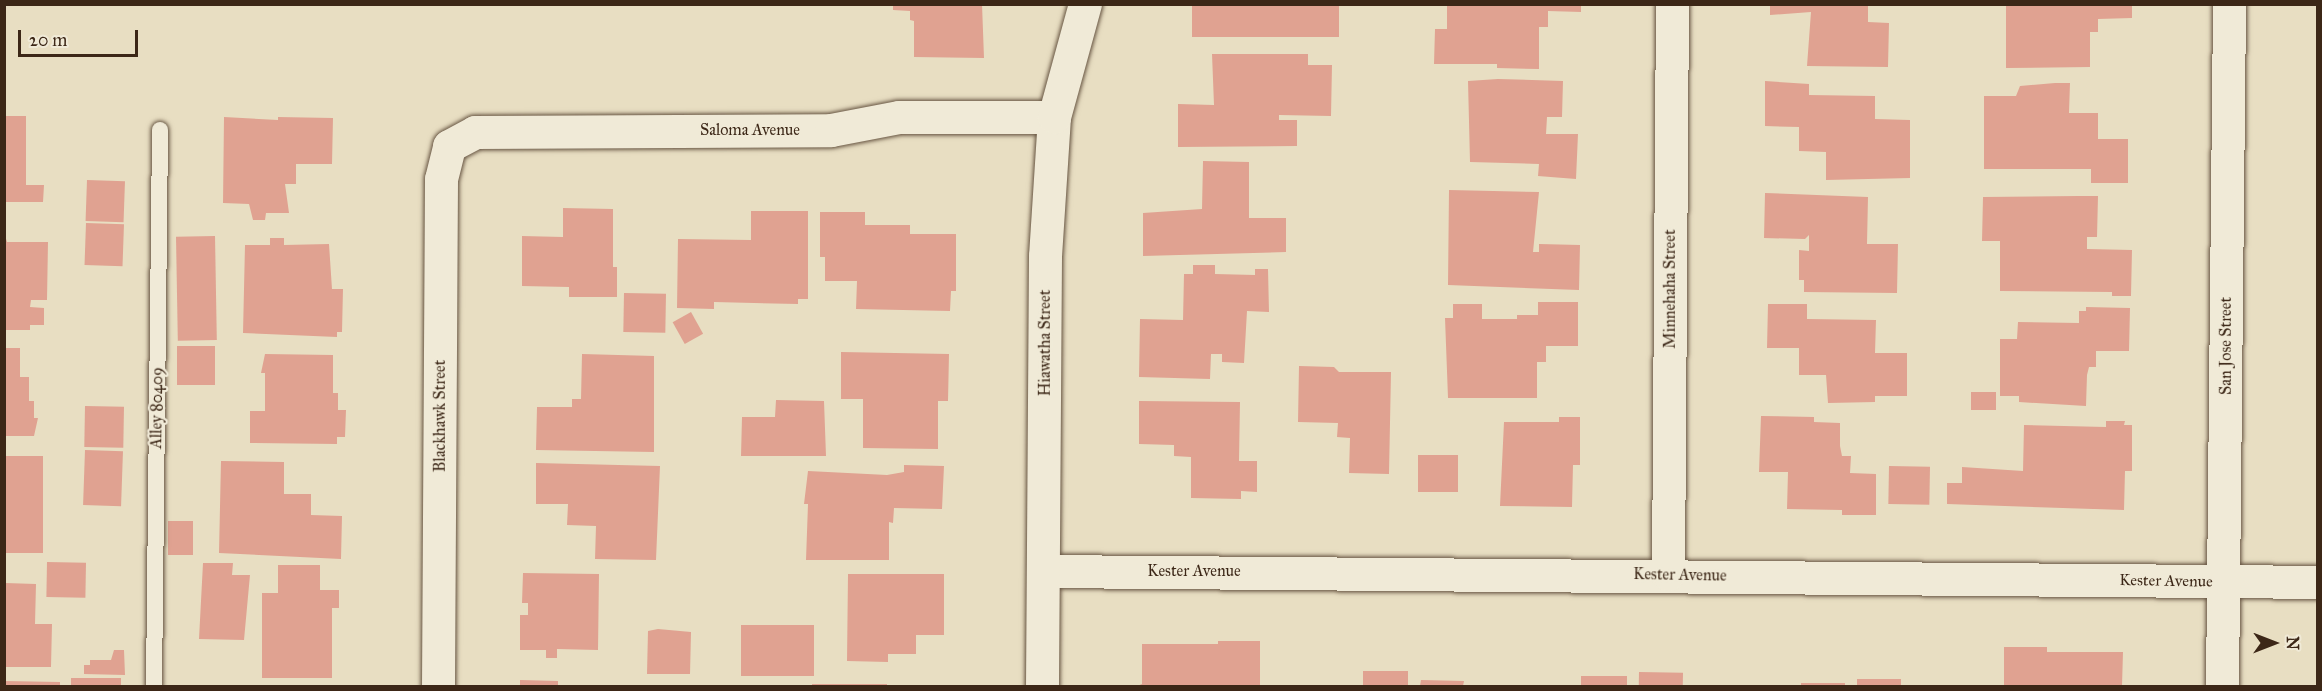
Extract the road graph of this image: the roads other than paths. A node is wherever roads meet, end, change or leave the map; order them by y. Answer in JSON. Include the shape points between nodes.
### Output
{"nodes":[{"id":1,"x":1085,"y":4,"type":"edge"},
{"id":2,"x":1672,"y":4,"type":"edge"},
{"id":3,"x":2229,"y":4,"type":"edge"},
{"id":4,"x":1054,"y":117,"type":"junction"},
{"id":5,"x":160,"y":130,"type":"dead end"},
{"id":6,"x":449,"y":146,"type":"joint"},
{"id":7,"x":1043,"y":571,"type":"junction"},
{"id":8,"x":1668,"y":574,"type":"junction"},
{"id":9,"x":2224,"y":582,"type":"junction"},
{"id":10,"x":2318,"y":582,"type":"edge"},
{"id":11,"x":154,"y":687,"type":"edge"},
{"id":12,"x":438,"y":687,"type":"edge"},
{"id":13,"x":1042,"y":687,"type":"edge"},
{"id":14,"x":2222,"y":687,"type":"edge"}],
"edges":[{"from":1,"to":4,"type":"street","name":"Hiawatha Street"},
{"from":2,"to":8,"type":"street","name":"Minnehaha Street"},
{"from":3,"to":9,"type":"street","name":"San Jose Street"},
{"from":4,"to":6,"type":"street","name":"Saloma Avenue","via":[[898,117],[831,130],[475,132]]},
{"from":4,"to":7,"type":"street","name":"Hiawatha Street","via":[[1045,256]]},
{"from":5,"to":11,"type":"lane","name":"Alley 80409"},
{"from":6,"to":12,"type":"street","name":"Blackhawk Street","via":[[441,179]]},
{"from":7,"to":8,"type":"street","name":"Kester Avenue"},
{"from":7,"to":13,"type":"street","name":"Hiawatha Street"},
{"from":8,"to":9,"type":"street","name":"Kester Avenue"},
{"from":9,"to":10,"type":"street","name":"Kester Avenue"},
{"from":9,"to":14,"type":"street","name":"San Jose Street"}]}
